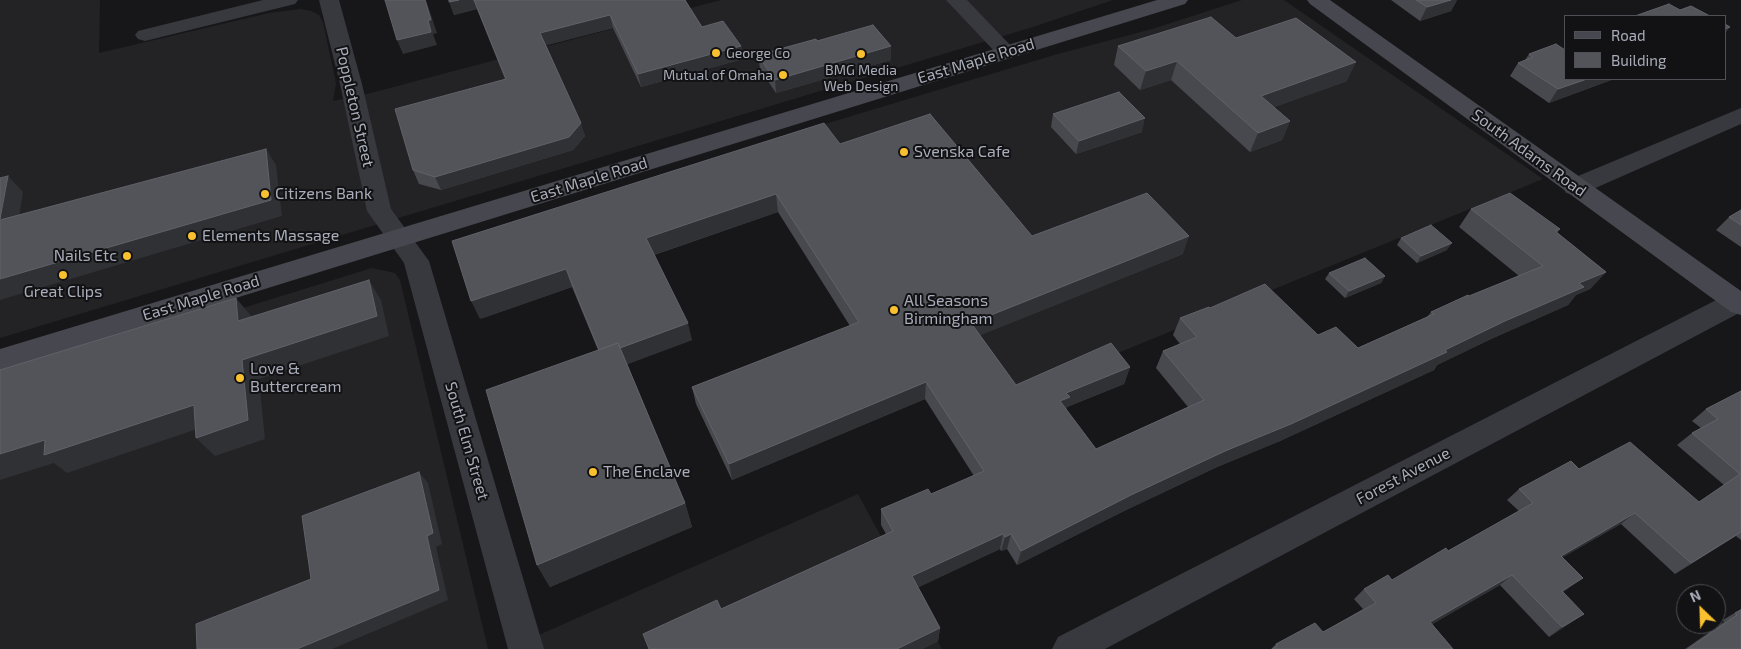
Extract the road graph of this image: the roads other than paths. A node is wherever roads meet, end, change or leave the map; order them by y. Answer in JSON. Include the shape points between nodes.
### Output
{"nodes":[{"id":1,"x":288,"y":0,"type":"edge"},
{"id":2,"x":329,"y":0,"type":"edge"},
{"id":3,"x":956,"y":0,"type":"edge"},
{"id":4,"x":1178,"y":0,"type":"edge"},
{"id":5,"x":1317,"y":0,"type":"edge"},
{"id":6,"x":145,"y":35,"type":"dead end"},
{"id":7,"x":1005,"y":51,"type":"junction"},
{"id":8,"x":1741,"y":115,"type":"edge"},
{"id":9,"x":1575,"y":186,"type":"junction"},
{"id":10,"x":398,"y":238,"type":"junction"},
{"id":11,"x":1739,"y":303,"type":"edge"},
{"id":12,"x":0,"y":360,"type":"edge"},
{"id":13,"x":526,"y":649,"type":"edge"},
{"id":14,"x":1070,"y":649,"type":"edge"}],
"edges":[{"from":1,"to":6,"type":"street"},
{"from":2,"to":10,"type":"street","name":"Poppleton Street","via":[[379,211]]},
{"from":3,"to":7,"type":"street"},
{"from":4,"to":7,"type":"main road","name":"East Maple Road"},
{"from":5,"to":9,"type":"main road","name":"South Adams Road"},
{"from":7,"to":10,"type":"main road","name":"East Maple Road"},
{"from":8,"to":9,"type":"street"},
{"from":9,"to":11,"type":"main road","name":"South Adams Road"},
{"from":10,"to":12,"type":"main road","name":"East Maple Road"},
{"from":10,"to":13,"type":"street","name":"South Elm Street","via":[[416,261]]},
{"from":11,"to":14,"type":"street","name":"Forest Avenue"}]}
